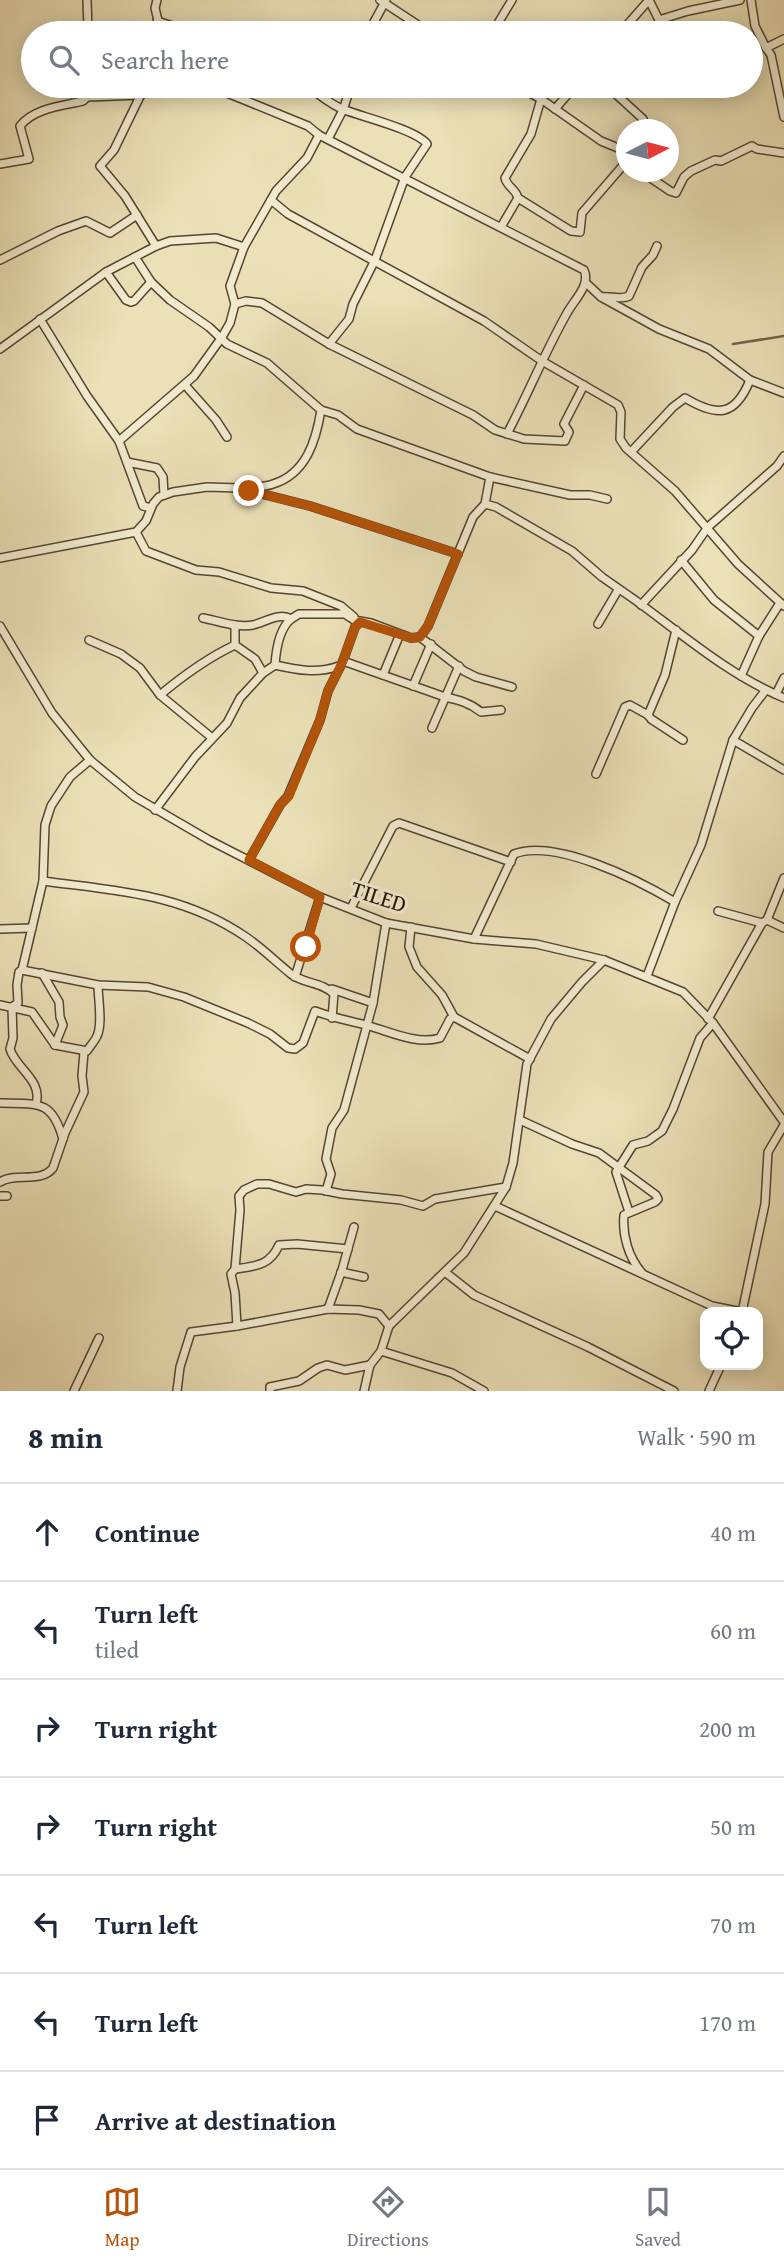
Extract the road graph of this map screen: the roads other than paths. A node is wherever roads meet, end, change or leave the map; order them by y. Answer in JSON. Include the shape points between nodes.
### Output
{"nodes":[{"id":1,"x":86,"y":0,"type":"edge"},
{"id":2,"x":157,"y":0,"type":"edge"},
{"id":3,"x":512,"y":0,"type":"edge"},
{"id":4,"x":649,"y":0,"type":"edge"},
{"id":5,"x":740,"y":0,"type":"edge"},
{"id":6,"x":751,"y":0,"type":"edge"},
{"id":7,"x":383,"y":1,"type":"edge"},
{"id":8,"x":659,"y":20,"type":"joint"},
{"id":9,"x":87,"y":21,"type":"edge"},
{"id":10,"x":157,"y":21,"type":"edge"},
{"id":11,"x":374,"y":21,"type":"edge"},
{"id":12,"x":412,"y":21,"type":"edge"},
{"id":13,"x":499,"y":21,"type":"edge"},
{"id":14,"x":631,"y":21,"type":"edge"},
{"id":15,"x":754,"y":21,"type":"edge"},
{"id":16,"x":784,"y":39,"type":"edge"},
{"id":17,"x":763,"y":42,"type":"edge"},
{"id":18,"x":766,"y":48,"type":"junction"},
{"id":19,"x":780,"y":85,"type":"edge"},
{"id":20,"x":86,"y":98,"type":"edge"},
{"id":21,"x":140,"y":98,"type":"edge"},
{"id":22,"x":239,"y":98,"type":"edge"},
{"id":23,"x":325,"y":98,"type":"edge"},
{"id":24,"x":347,"y":98,"type":"edge"},
{"id":25,"x":565,"y":98,"type":"edge"},
{"id":26,"x":622,"y":98,"type":"edge"},
{"id":27,"x":541,"y":99,"type":"joint"},
{"id":28,"x":555,"y":109,"type":"junction"},
{"id":29,"x":343,"y":110,"type":"junction"},
{"id":30,"x":784,"y":117,"type":"edge"},
{"id":31,"x":643,"y":119,"type":"edge"},
{"id":32,"x":319,"y":135,"type":"junction"},
{"id":33,"x":328,"y":139,"type":"junction"},
{"id":34,"x":616,"y":147,"type":"edge"},
{"id":35,"x":784,"y":153,"type":"edge"},
{"id":36,"x":0,"y":164,"type":"edge"},
{"id":37,"x":616,"y":174,"type":"edge"},
{"id":38,"x":405,"y":177,"type":"junction"},
{"id":39,"x":658,"y":182,"type":"edge"},
{"id":40,"x":518,"y":198,"type":"junction"},
{"id":41,"x":271,"y":200,"type":"junction"},
{"id":42,"x":137,"y":215,"type":"junction"},
{"id":43,"x":501,"y":227,"type":"junction"},
{"id":44,"x":148,"y":234,"type":"junction"},
{"id":45,"x":156,"y":246,"type":"junction"},
{"id":46,"x":657,"y":246,"type":"dead end"},
{"id":47,"x":244,"y":247,"type":"junction"},
{"id":48,"x":139,"y":255,"type":"junction"},
{"id":49,"x":0,"y":260,"type":"edge"},
{"id":50,"x":375,"y":260,"type":"junction"},
{"id":51,"x":106,"y":272,"type":"junction"},
{"id":52,"x":151,"y":282,"type":"junction"},
{"id":53,"x":586,"y":283,"type":"junction"},
{"id":54,"x":230,"y":286,"type":"junction"},
{"id":55,"x":601,"y":297,"type":"junction"},
{"id":56,"x":243,"y":301,"type":"junction"},
{"id":57,"x":235,"y":304,"type":"junction"},
{"id":58,"x":40,"y":319,"type":"junction"},
{"id":59,"x":222,"y":337,"type":"junction"},
{"id":60,"x":329,"y":344,"type":"junction"},
{"id":61,"x":0,"y":349,"type":"edge"},
{"id":62,"x":542,"y":361,"type":"junction"},
{"id":63,"x":750,"y":380,"type":"junction"},
{"id":64,"x":185,"y":385,"type":"junction"},
{"id":65,"x":584,"y":385,"type":"junction"},
{"id":66,"x":784,"y":393,"type":"edge"},
{"id":67,"x":321,"y":410,"type":"junction"},
{"id":68,"x":507,"y":434,"type":"junction"},
{"id":69,"x":227,"y":437,"type":"dead end"},
{"id":70,"x":119,"y":441,"type":"junction"},
{"id":71,"x":631,"y":452,"type":"junction"},
{"id":72,"x":784,"y":456,"type":"edge"},
{"id":73,"x":127,"y":462,"type":"junction"},
{"id":74,"x":490,"y":477,"type":"junction"},
{"id":75,"x":239,"y":488,"type":"junction"},
{"id":76,"x":164,"y":495,"type":"junction"},
{"id":77,"x":607,"y":499,"type":"dead end"},
{"id":78,"x":485,"y":505,"type":"junction"},
{"id":79,"x":151,"y":508,"type":"junction"},
{"id":80,"x":708,"y":527,"type":"junction"},
{"id":81,"x":136,"y":532,"type":"junction"},
{"id":82,"x":458,"y":554,"type":"junction"},
{"id":83,"x":0,"y":558,"type":"edge"},
{"id":84,"x":681,"y":560,"type":"junction"},
{"id":85,"x":618,"y":590,"type":"junction"},
{"id":86,"x":782,"y":604,"type":"edge"},
{"id":87,"x":641,"y":605,"type":"junction"},
{"id":88,"x":203,"y":618,"type":"dead end"},
{"id":89,"x":291,"y":619,"type":"junction"},
{"id":90,"x":357,"y":621,"type":"junction"},
{"id":91,"x":598,"y":624,"type":"dead end"},
{"id":92,"x":235,"y":625,"type":"junction"},
{"id":93,"x":0,"y":626,"type":"edge"},
{"id":94,"x":676,"y":630,"type":"junction"},
{"id":95,"x":400,"y":634,"type":"junction"},
{"id":96,"x":759,"y":636,"type":"junction"},
{"id":97,"x":420,"y":637,"type":"junction"},
{"id":98,"x":89,"y":640,"type":"dead end"},
{"id":99,"x":430,"y":644,"type":"junction"},
{"id":100,"x":235,"y":645,"type":"junction"},
{"id":101,"x":341,"y":663,"type":"junction"},
{"id":102,"x":275,"y":665,"type":"junction"},
{"id":103,"x":459,"y":666,"type":"junction"},
{"id":104,"x":264,"y":673,"type":"junction"},
{"id":105,"x":383,"y":675,"type":"junction"},
{"id":106,"x":741,"y":677,"type":"junction"},
{"id":107,"x":784,"y":678,"type":"edge"},
{"id":108,"x":413,"y":686,"type":"junction"},
{"id":109,"x":512,"y":687,"type":"dead end"},
{"id":110,"x":765,"y":691,"type":"junction"},
{"id":111,"x":160,"y":695,"type":"junction"},
{"id":112,"x":780,"y":696,"type":"edge"},
{"id":113,"x":446,"y":697,"type":"junction"},
{"id":114,"x":501,"y":710,"type":"dead end"},
{"id":115,"x":648,"y":715,"type":"junction"},
{"id":116,"x":432,"y":728,"type":"dead end"},
{"id":117,"x":211,"y":737,"type":"junction"},
{"id":118,"x":683,"y":740,"type":"dead end"},
{"id":119,"x":733,"y":740,"type":"junction"},
{"id":120,"x":90,"y":760,"type":"junction"},
{"id":121,"x":784,"y":770,"type":"edge"},
{"id":122,"x":596,"y":774,"type":"dead end"},
{"id":123,"x":155,"y":810,"type":"junction"},
{"id":124,"x":249,"y":860,"type":"junction"},
{"id":125,"x":511,"y":862,"type":"junction"},
{"id":126,"x":784,"y":878,"type":"edge"},
{"id":127,"x":43,"y":881,"type":"junction"},
{"id":128,"x":320,"y":897,"type":"junction"},
{"id":129,"x":675,"y":902,"type":"junction"},
{"id":130,"x":351,"y":908,"type":"junction"},
{"id":131,"x":718,"y":911,"type":"dead end"},
{"id":132,"x":764,"y":922,"type":"junction"},
{"id":133,"x":386,"y":923,"type":"junction"},
{"id":134,"x":411,"y":927,"type":"junction"},
{"id":135,"x":32,"y":928,"type":"junction"},
{"id":136,"x":784,"y":928,"type":"edge"},
{"id":137,"x":0,"y":929,"type":"edge"},
{"id":138,"x":474,"y":939,"type":"junction"},
{"id":139,"x":604,"y":960,"type":"junction"},
{"id":140,"x":22,"y":970,"type":"junction"},
{"id":141,"x":42,"y":973,"type":"junction"},
{"id":142,"x":647,"y":976,"type":"junction"},
{"id":143,"x":295,"y":977,"type":"junction"},
{"id":144,"x":98,"y":985,"type":"junction"},
{"id":145,"x":322,"y":985,"type":"junction"},
{"id":146,"x":373,"y":1003,"type":"junction"},
{"id":147,"x":0,"y":1004,"type":"edge"},
{"id":148,"x":12,"y":1006,"type":"junction"},
{"id":149,"x":454,"y":1017,"type":"junction"},
{"id":150,"x":332,"y":1018,"type":"junction"},
{"id":151,"x":711,"y":1021,"type":"junction"},
{"id":152,"x":366,"y":1026,"type":"junction"},
{"id":153,"x":55,"y":1045,"type":"junction"},
{"id":154,"x":84,"y":1052,"type":"junction"},
{"id":155,"x":530,"y":1059,"type":"junction"},
{"id":156,"x":0,"y":1103,"type":"edge"},
{"id":157,"x":36,"y":1104,"type":"junction"},
{"id":158,"x":520,"y":1120,"type":"junction"},
{"id":159,"x":784,"y":1124,"type":"edge"},
{"id":160,"x":64,"y":1140,"type":"junction"},
{"id":161,"x":618,"y":1167,"type":"junction"},
{"id":162,"x":0,"y":1182,"type":"edge"},
{"id":163,"x":506,"y":1187,"type":"junction"},
{"id":164,"x":326,"y":1191,"type":"junction"},
{"id":165,"x":495,"y":1206,"type":"junction"},
{"id":166,"x":629,"y":1212,"type":"junction"},
{"id":167,"x":354,"y":1227,"type":"dead end"},
{"id":168,"x":348,"y":1249,"type":"junction"},
{"id":169,"x":235,"y":1269,"type":"junction"},
{"id":170,"x":341,"y":1272,"type":"junction"},
{"id":171,"x":445,"y":1272,"type":"junction"},
{"id":172,"x":644,"y":1275,"type":"junction"},
{"id":173,"x":364,"y":1277,"type":"dead end"},
{"id":174,"x":717,"y":1307,"type":"edge"},
{"id":175,"x":743,"y":1307,"type":"edge"},
{"id":176,"x":328,"y":1309,"type":"junction"},
{"id":177,"x":236,"y":1326,"type":"junction"},
{"id":178,"x":389,"y":1326,"type":"junction"},
{"id":179,"x":99,"y":1338,"type":"dead end"},
{"id":180,"x":381,"y":1351,"type":"junction"},
{"id":181,"x":370,"y":1365,"type":"junction"},
{"id":182,"x":719,"y":1370,"type":"edge"},
{"id":183,"x":74,"y":1391,"type":"edge"},
{"id":184,"x":177,"y":1391,"type":"edge"},
{"id":185,"x":270,"y":1391,"type":"edge"},
{"id":186,"x":364,"y":1391,"type":"edge"},
{"id":187,"x":484,"y":1391,"type":"edge"},
{"id":188,"x":674,"y":1391,"type":"edge"},
{"id":189,"x":709,"y":1391,"type":"edge"}],
"edges":[{"from":1,"to":9,"type":"street"},
{"from":2,"to":10,"type":"street"},
{"from":3,"to":13,"type":"street"},
{"from":4,"to":8,"type":"street"},
{"from":4,"to":14,"type":"street"},
{"from":5,"to":8,"type":"street"},
{"from":6,"to":15,"type":"street"},
{"from":7,"to":11,"type":"street"},
{"from":7,"to":12,"type":"street"},
{"from":16,"to":18,"type":"street"},
{"from":17,"to":18,"type":"street"},
{"from":18,"to":19,"type":"street"},
{"from":19,"to":30,"type":"street"},
{"from":20,"to":36,"type":"street","via":[[26,118],[20,126],[29,159]]},
{"from":21,"to":42,"type":"street","via":[[114,150],[100,166]]},
{"from":22,"to":32,"type":"street","via":[[308,126]]},
{"from":23,"to":29,"type":"street"},
{"from":24,"to":29,"type":"street"},
{"from":25,"to":28,"type":"street"},
{"from":26,"to":31,"type":"street"},
{"from":27,"to":28,"type":"street"},
{"from":27,"to":40,"type":"street","via":[[531,134],[505,178]]},
{"from":28,"to":34,"type":"street"},
{"from":29,"to":33,"type":"street"},
{"from":29,"to":38,"type":"street","via":[[425,141]]},
{"from":32,"to":33,"type":"street"},
{"from":32,"to":41,"type":"street","via":[[307,158]]},
{"from":33,"to":38,"type":"street"},
{"from":35,"to":39,"type":"street","via":[[751,146],[691,171],[676,193]]},
{"from":37,"to":40,"type":"street","via":[[582,213],[580,232]]},
{"from":38,"to":43,"type":"street"},
{"from":38,"to":50,"type":"street"},
{"from":40,"to":43,"type":"street"},
{"from":41,"to":47,"type":"street"},
{"from":41,"to":50,"type":"street","via":[[288,214]]},
{"from":42,"to":44,"type":"street"},
{"from":42,"to":49,"type":"street","via":[[110,233],[86,220]]},
{"from":43,"to":53,"type":"street","via":[[584,270]]},
{"from":44,"to":45,"type":"street"},
{"from":44,"to":48,"type":"street"},
{"from":45,"to":47,"type":"street","via":[[216,238]]},
{"from":45,"to":48,"type":"street"},
{"from":46,"to":55,"type":"street","via":[[629,296]]},
{"from":47,"to":54,"type":"street"},
{"from":48,"to":51,"type":"street"},
{"from":48,"to":52,"type":"street"},
{"from":50,"to":60,"type":"street","via":[[349,319]]},
{"from":50,"to":62,"type":"street","via":[[484,321]]},
{"from":51,"to":52,"type":"street","via":[[131,302]]},
{"from":51,"to":58,"type":"street"},
{"from":52,"to":59,"type":"street"},
{"from":53,"to":55,"type":"street"},
{"from":53,"to":62,"type":"street"},
{"from":54,"to":56,"type":"street"},
{"from":54,"to":57,"type":"street"},
{"from":55,"to":63,"type":"street","via":[[709,349]]},
{"from":56,"to":57,"type":"street"},
{"from":56,"to":60,"type":"street","via":[[262,303]]},
{"from":57,"to":59,"type":"street"},
{"from":58,"to":61,"type":"street"},
{"from":58,"to":70,"type":"street"},
{"from":59,"to":64,"type":"street"},
{"from":59,"to":67,"type":"street","via":[[240,352],[267,363]]},
{"from":60,"to":68,"type":"street"},
{"from":62,"to":65,"type":"street"},
{"from":62,"to":68,"type":"street"},
{"from":63,"to":66,"type":"street"},
{"from":63,"to":71,"type":"street","via":[[743,397],[722,411],[685,398]]},
{"from":64,"to":69,"type":"street"},
{"from":64,"to":70,"type":"street"},
{"from":65,"to":68,"type":"street","via":[[564,424],[569,432],[565,441]]},
{"from":65,"to":71,"type":"street","via":[[618,405],[620,439]]},
{"from":67,"to":74,"type":"street","via":[[338,415],[357,429]]},
{"from":67,"to":75,"type":"street","via":[[302,467],[272,485]]},
{"from":70,"to":73,"type":"street"},
{"from":71,"to":80,"type":"street"},
{"from":72,"to":80,"type":"street"},
{"from":73,"to":76,"type":"street","via":[[157,468],[163,477]]},
{"from":73,"to":79,"type":"street","via":[[143,506]]},
{"from":74,"to":77,"type":"street"},
{"from":74,"to":78,"type":"street"},
{"from":75,"to":76,"type":"street","via":[[207,486]]},
{"from":75,"to":82,"type":"street"},
{"from":76,"to":79,"type":"street"},
{"from":78,"to":82,"type":"street","via":[[473,517]]},
{"from":78,"to":85,"type":"street","via":[[572,551]]},
{"from":79,"to":81,"type":"street"},
{"from":80,"to":84,"type":"street"},
{"from":80,"to":86,"type":"street","via":[[738,564]]},
{"from":81,"to":83,"type":"street"},
{"from":81,"to":90,"type":"street","via":[[146,551],[196,570],[303,591],[341,606]]},
{"from":82,"to":97,"type":"street"},
{"from":84,"to":87,"type":"street"},
{"from":84,"to":96,"type":"street","via":[[714,600]]},
{"from":85,"to":87,"type":"street"},
{"from":85,"to":91,"type":"street"},
{"from":86,"to":96,"type":"street"},
{"from":87,"to":94,"type":"street"},
{"from":88,"to":92,"type":"street"},
{"from":89,"to":90,"type":"street","via":[[299,614],[328,613],[345,614]]},
{"from":89,"to":92,"type":"street","via":[[286,616]]},
{"from":89,"to":102,"type":"street","via":[[284,625]]},
{"from":90,"to":95,"type":"street"},
{"from":90,"to":101,"type":"street"},
{"from":92,"to":100,"type":"street"},
{"from":93,"to":120,"type":"street","name":"TILED","via":[[52,713]]},
{"from":94,"to":106,"type":"street"},
{"from":94,"to":115,"type":"street"},
{"from":95,"to":97,"type":"street"},
{"from":95,"to":105,"type":"street"},
{"from":96,"to":106,"type":"street"},
{"from":97,"to":99,"type":"street"},
{"from":98,"to":111,"type":"street","via":[[131,661]]},
{"from":99,"to":103,"type":"street"},
{"from":99,"to":108,"type":"street"},
{"from":100,"to":104,"type":"street","via":[[255,659]]},
{"from":100,"to":111,"type":"street","via":[[190,670]]},
{"from":101,"to":102,"type":"street","via":[[313,671]]},
{"from":101,"to":105,"type":"street"},
{"from":101,"to":124,"type":"street","via":[[289,796]]},
{"from":102,"to":104,"type":"street"},
{"from":103,"to":109,"type":"street","via":[[476,677]]},
{"from":103,"to":113,"type":"street"},
{"from":104,"to":117,"type":"street"},
{"from":105,"to":108,"type":"street"},
{"from":106,"to":110,"type":"street"},
{"from":107,"to":112,"type":"street"},
{"from":108,"to":113,"type":"street"},
{"from":110,"to":112,"type":"street"},
{"from":110,"to":119,"type":"street"},
{"from":111,"to":117,"type":"street"},
{"from":113,"to":114,"type":"street","via":[[481,712]]},
{"from":113,"to":116,"type":"street"},
{"from":115,"to":118,"type":"street"},
{"from":115,"to":122,"type":"street","via":[[630,705],[625,707]]},
{"from":117,"to":123,"type":"street"},
{"from":119,"to":121,"type":"street"},
{"from":119,"to":129,"type":"street","via":[[701,845]]},
{"from":120,"to":123,"type":"street","name":"TILED"},
{"from":120,"to":127,"type":"street","via":[[70,777],[51,806],[45,825]]},
{"from":123,"to":124,"type":"street","name":"TILED"},
{"from":124,"to":128,"type":"street","name":"TILED"},
{"from":125,"to":129,"type":"street","via":[[513,854],[541,850],[587,861],[615,870]]},
{"from":125,"to":130,"type":"street","via":[[399,823],[393,826]]},
{"from":125,"to":138,"type":"street"},
{"from":126,"to":132,"type":"street"},
{"from":127,"to":135,"type":"street"},
{"from":127,"to":143,"type":"street","via":[[153,896],[198,910],[246,937]]},
{"from":128,"to":130,"type":"street","name":"TILED"},
{"from":128,"to":143,"type":"street"},
{"from":129,"to":142,"type":"street"},
{"from":130,"to":133,"type":"street","name":"TILED"},
{"from":131,"to":132,"type":"street"},
{"from":132,"to":136,"type":"street"},
{"from":132,"to":151,"type":"street"},
{"from":133,"to":134,"type":"street","name":"TILED"},
{"from":133,"to":146,"type":"street"},
{"from":134,"to":138,"type":"street","name":"TILED"},
{"from":134,"to":149,"type":"street","via":[[409,947],[417,967]]},
{"from":135,"to":137,"type":"street"},
{"from":135,"to":140,"type":"street"},
{"from":138,"to":139,"type":"street","name":"TILED","via":[[536,944]]},
{"from":139,"to":142,"type":"street","name":"TILED"},
{"from":139,"to":155,"type":"street","via":[[551,1019]]},
{"from":140,"to":141,"type":"street"},
{"from":140,"to":148,"type":"street","via":[[17,985],[19,1003]]},
{"from":141,"to":144,"type":"street"},
{"from":141,"to":153,"type":"street","via":[[59,1002],[63,1025]]},
{"from":142,"to":151,"type":"street","name":"TILED","via":[[683,992]]},
{"from":143,"to":145,"type":"street"},
{"from":144,"to":150,"type":"street","via":[[148,987],[184,997],[248,1023],[295,1049],[303,1043],[315,1011]]},
{"from":144,"to":154,"type":"street","via":[[98,1035]]},
{"from":145,"to":146,"type":"street"},
{"from":145,"to":150,"type":"street","via":[[334,994]]},
{"from":146,"to":152,"type":"street"},
{"from":147,"to":148,"type":"street"},
{"from":148,"to":153,"type":"street","via":[[32,1012]]},
{"from":148,"to":157,"type":"street","via":[[10,1049],[34,1083]]},
{"from":149,"to":152,"type":"street","via":[[440,1038],[431,1041]]},
{"from":149,"to":155,"type":"street"},
{"from":150,"to":152,"type":"street"},
{"from":151,"to":159,"type":"street","name":"TILED"},
{"from":151,"to":161,"type":"street","via":[[662,1130],[649,1141],[633,1145]]},
{"from":152,"to":164,"type":"street","via":[[344,1110],[332,1128]]},
{"from":153,"to":154,"type":"street"},
{"from":154,"to":160,"type":"street","via":[[84,1092]]},
{"from":155,"to":158,"type":"street"},
{"from":156,"to":157,"type":"street"},
{"from":157,"to":160,"type":"street","via":[[55,1116]]},
{"from":158,"to":161,"type":"street","via":[[599,1153]]},
{"from":158,"to":163,"type":"street"},
{"from":159,"to":175,"type":"street","via":[[768,1152],[765,1204]]},
{"from":160,"to":162,"type":"street","via":[[49,1173]]},
{"from":161,"to":166,"type":"street"},
{"from":161,"to":166,"type":"street","via":[[658,1199]]},
{"from":163,"to":164,"type":"street","via":[[435,1199],[423,1206]]},
{"from":163,"to":165,"type":"street"},
{"from":164,"to":169,"type":"street","via":[[296,1192],[269,1184],[244,1190],[239,1196]]},
{"from":165,"to":171,"type":"street","via":[[464,1253]]},
{"from":165,"to":172,"type":"street"},
{"from":166,"to":172,"type":"street","via":[[624,1215],[628,1250]]},
{"from":167,"to":168,"type":"street"},
{"from":168,"to":169,"type":"street","via":[[278,1245],[263,1265]]},
{"from":168,"to":170,"type":"street"},
{"from":169,"to":177,"type":"street","via":[[231,1274]]},
{"from":170,"to":173,"type":"street"},
{"from":170,"to":176,"type":"street"},
{"from":171,"to":178,"type":"street"},
{"from":171,"to":188,"type":"street","via":[[474,1295]]},
{"from":172,"to":174,"type":"street"},
{"from":176,"to":177,"type":"street"},
{"from":176,"to":178,"type":"street","via":[[379,1314]]},
{"from":177,"to":184,"type":"street","via":[[191,1332]]},
{"from":178,"to":180,"type":"street"},
{"from":179,"to":183,"type":"street"},
{"from":180,"to":181,"type":"street"},
{"from":180,"to":187,"type":"street","via":[[452,1373]]},
{"from":181,"to":185,"type":"street","via":[[345,1370],[327,1365],[299,1381],[270,1387]]},
{"from":181,"to":186,"type":"street"},
{"from":182,"to":189,"type":"street"}]}
